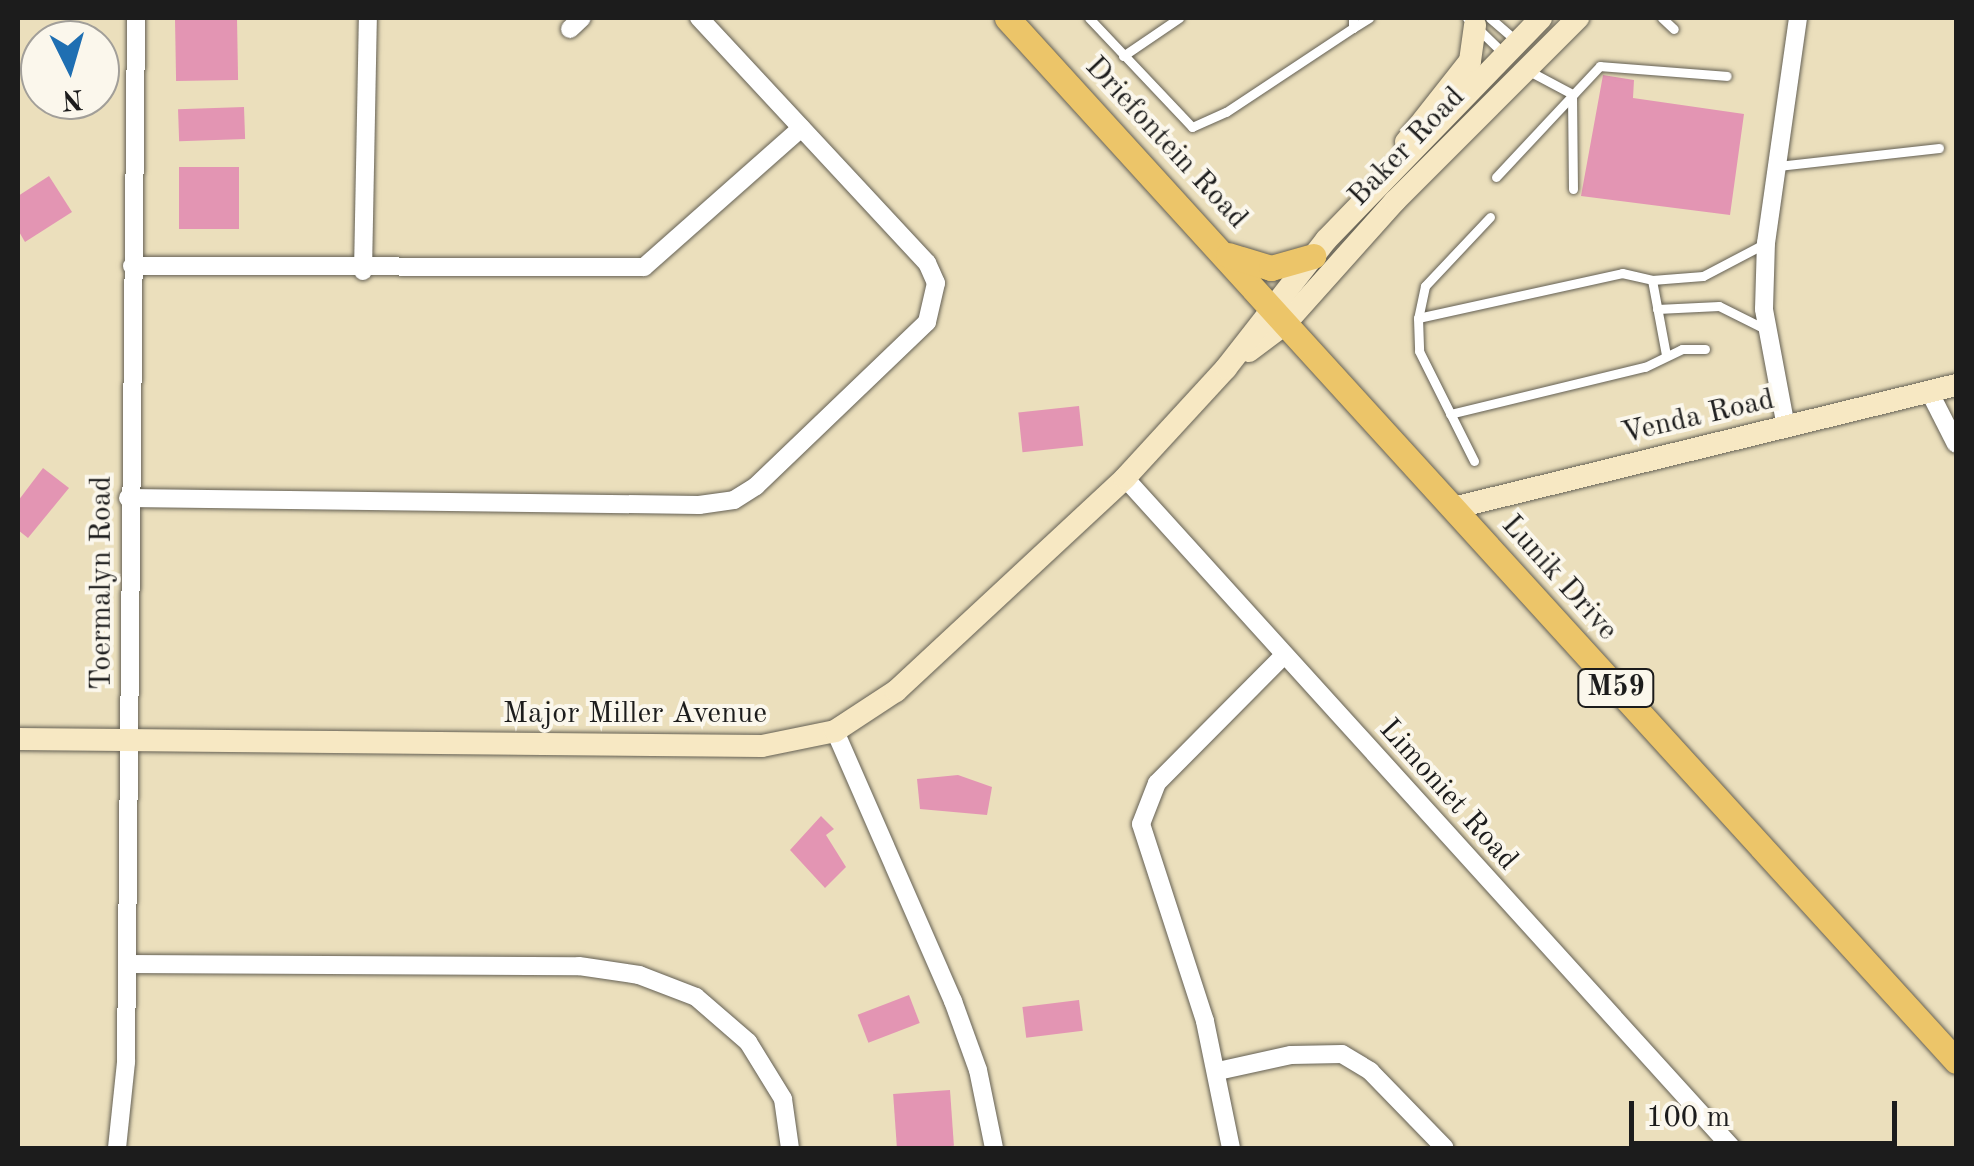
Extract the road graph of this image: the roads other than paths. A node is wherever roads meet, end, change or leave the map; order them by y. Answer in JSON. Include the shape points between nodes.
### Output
{"nodes":[{"id":1,"x":136,"y":18,"type":"edge"},
{"id":2,"x":368,"y":18,"type":"edge"},
{"id":3,"x":699,"y":18,"type":"edge"},
{"id":4,"x":1007,"y":18,"type":"edge"},
{"id":5,"x":1089,"y":18,"type":"edge"},
{"id":6,"x":1178,"y":18,"type":"edge"},
{"id":7,"x":1368,"y":18,"type":"edge"},
{"id":8,"x":1541,"y":18,"type":"edge"},
{"id":9,"x":1578,"y":18,"type":"edge"},
{"id":10,"x":1662,"y":18,"type":"edge"},
{"id":11,"x":1798,"y":18,"type":"edge"},
{"id":12,"x":1478,"y":20,"type":"edge"},
{"id":13,"x":1353,"y":23,"type":"edge"},
{"id":14,"x":1674,"y":29,"type":"dead end"},
{"id":15,"x":1511,"y":48,"type":"junction"},
{"id":16,"x":1123,"y":56,"type":"junction"},
{"id":17,"x":1535,"y":68,"type":"junction"},
{"id":18,"x":1727,"y":76,"type":"dead end"},
{"id":19,"x":1572,"y":94,"type":"junction"},
{"id":20,"x":801,"y":128,"type":"junction"},
{"id":21,"x":1939,"y":148,"type":"dead end"},
{"id":22,"x":1397,"y":164,"type":"junction"},
{"id":23,"x":1777,"y":166,"type":"junction"},
{"id":24,"x":1496,"y":177,"type":"dead end"},
{"id":25,"x":1573,"y":189,"type":"dead end"},
{"id":26,"x":1490,"y":216,"type":"dead end"},
{"id":27,"x":1766,"y":243,"type":"junction"},
{"id":28,"x":1224,"y":253,"type":"junction"},
{"id":29,"x":1313,"y":256,"type":"junction"},
{"id":30,"x":132,"y":266,"type":"junction"},
{"id":31,"x":363,"y":271,"type":"junction"},
{"id":32,"x":1652,"y":280,"type":"junction"},
{"id":33,"x":1657,"y":309,"type":"junction"},
{"id":34,"x":1278,"y":316,"type":"junction"},
{"id":35,"x":1418,"y":318,"type":"junction"},
{"id":36,"x":1767,"y":331,"type":"junction"},
{"id":37,"x":1705,"y":349,"type":"dead end"},
{"id":38,"x":1666,"y":355,"type":"junction"},
{"id":39,"x":1956,"y":385,"type":"edge"},
{"id":40,"x":1929,"y":392,"type":"junction"},
{"id":41,"x":1450,"y":414,"type":"junction"},
{"id":42,"x":1786,"y":427,"type":"junction"},
{"id":43,"x":1956,"y":444,"type":"edge"},
{"id":44,"x":1474,"y":461,"type":"dead end"},
{"id":45,"x":1124,"y":478,"type":"junction"},
{"id":46,"x":128,"y":498,"type":"junction"},
{"id":47,"x":1452,"y":508,"type":"junction"},
{"id":48,"x":1284,"y":656,"type":"junction"},
{"id":49,"x":834,"y":731,"type":"junction"},
{"id":50,"x":18,"y":739,"type":"edge"},
{"id":51,"x":130,"y":740,"type":"junction"},
{"id":52,"x":126,"y":964,"type":"junction"},
{"id":53,"x":1956,"y":1061,"type":"edge"},
{"id":54,"x":1218,"y":1072,"type":"junction"},
{"id":55,"x":117,"y":1148,"type":"edge"},
{"id":56,"x":790,"y":1148,"type":"edge"},
{"id":57,"x":994,"y":1148,"type":"edge"},
{"id":58,"x":1231,"y":1148,"type":"edge"},
{"id":59,"x":1445,"y":1148,"type":"edge"},
{"id":60,"x":1732,"y":1148,"type":"edge"}],
"edges":[{"from":1,"to":30,"type":"street","name":"Toermalyn Road"},
{"from":2,"to":31,"type":"street"},
{"from":3,"to":20,"type":"street"},
{"from":4,"to":28,"type":"main road","name":"Driefontein Road","number":"M59"},
{"from":5,"to":16,"type":"lane"},
{"from":6,"to":16,"type":"lane"},
{"from":7,"to":13,"type":"lane"},
{"from":8,"to":15,"type":"street","name":"Baker Road"},
{"from":9,"to":17,"type":"street","name":"Baker Road"},
{"from":10,"to":14,"type":"lane"},
{"from":11,"to":23,"type":"street"},
{"from":12,"to":15,"type":"lane"},
{"from":12,"to":15,"type":"lane"},
{"from":12,"to":22,"type":"street","via":[[1467,67],[1414,126]]},
{"from":13,"to":16,"type":"lane","via":[[1192,127]]},
{"from":15,"to":17,"type":"lane"},
{"from":15,"to":17,"type":"lane"},
{"from":15,"to":22,"type":"street","name":"Baker Road"},
{"from":17,"to":19,"type":"lane"},
{"from":17,"to":34,"type":"street","name":"Baker Road"},
{"from":18,"to":19,"type":"lane","via":[[1600,66]]},
{"from":19,"to":24,"type":"lane"},
{"from":19,"to":25,"type":"lane"},
{"from":20,"to":31,"type":"street","via":[[644,267]]},
{"from":20,"to":46,"type":"street","via":[[927,262],[937,292],[927,322],[756,486],[722,504]]},
{"from":21,"to":23,"type":"lane"},
{"from":22,"to":29,"type":"street","name":"Baker Road"},
{"from":23,"to":27,"type":"street"},
{"from":26,"to":35,"type":"lane","via":[[1425,286]]},
{"from":27,"to":32,"type":"lane","via":[[1719,272]]},
{"from":27,"to":36,"type":"street"},
{"from":28,"to":29,"type":"main road","via":[[1271,268]]},
{"from":28,"to":34,"type":"main road","name":"Driefontein Road","number":"M59"},
{"from":29,"to":34,"type":"street","name":"Baker Road"},
{"from":30,"to":31,"type":"street"},
{"from":30,"to":46,"type":"street","name":"Toermalyn Road"},
{"from":32,"to":33,"type":"lane"},
{"from":32,"to":35,"type":"lane","via":[[1622,274]]},
{"from":33,"to":36,"type":"lane","via":[[1718,306]]},
{"from":33,"to":38,"type":"lane"},
{"from":34,"to":45,"type":"street","name":"Major Miller Avenue"},
{"from":34,"to":47,"type":"main road","name":"Lunik Drive","number":"M59"},
{"from":35,"to":41,"type":"lane","via":[[1419,351]]},
{"from":36,"to":42,"type":"street"},
{"from":37,"to":38,"type":"lane"},
{"from":38,"to":41,"type":"lane","via":[[1644,368]]},
{"from":39,"to":40,"type":"street","name":"Venda Road"},
{"from":40,"to":42,"type":"street","name":"Venda Road"},
{"from":40,"to":43,"type":"street"},
{"from":41,"to":44,"type":"lane"},
{"from":42,"to":47,"type":"street","name":"Venda Road"},
{"from":45,"to":48,"type":"street","name":"Limoniet Road"},
{"from":45,"to":49,"type":"street","name":"Major Miller Avenue","via":[[896,691]]},
{"from":46,"to":51,"type":"street","name":"Toermalyn Road"},
{"from":47,"to":53,"type":"main road","name":"Lunik Drive","number":"M59"},
{"from":48,"to":54,"type":"street","via":[[1170,768],[1142,813],[1141,836]]},
{"from":48,"to":60,"type":"street","name":"Limoniet Road"},
{"from":49,"to":51,"type":"street","name":"Major Miller Avenue","via":[[762,746]]},
{"from":49,"to":57,"type":"street","via":[[952,1000],[978,1070]]},
{"from":50,"to":51,"type":"street","name":"Major Miller Avenue"},
{"from":51,"to":52,"type":"street","name":"Toermalyn Road"},
{"from":52,"to":55,"type":"street","name":"Toermalyn Road"},
{"from":52,"to":56,"type":"street","via":[[579,966],[651,978],[696,997],[764,1061],[784,1100]]},
{"from":54,"to":58,"type":"street"},
{"from":54,"to":59,"type":"street","via":[[1291,1055],[1342,1054],[1370,1071]]}]}
